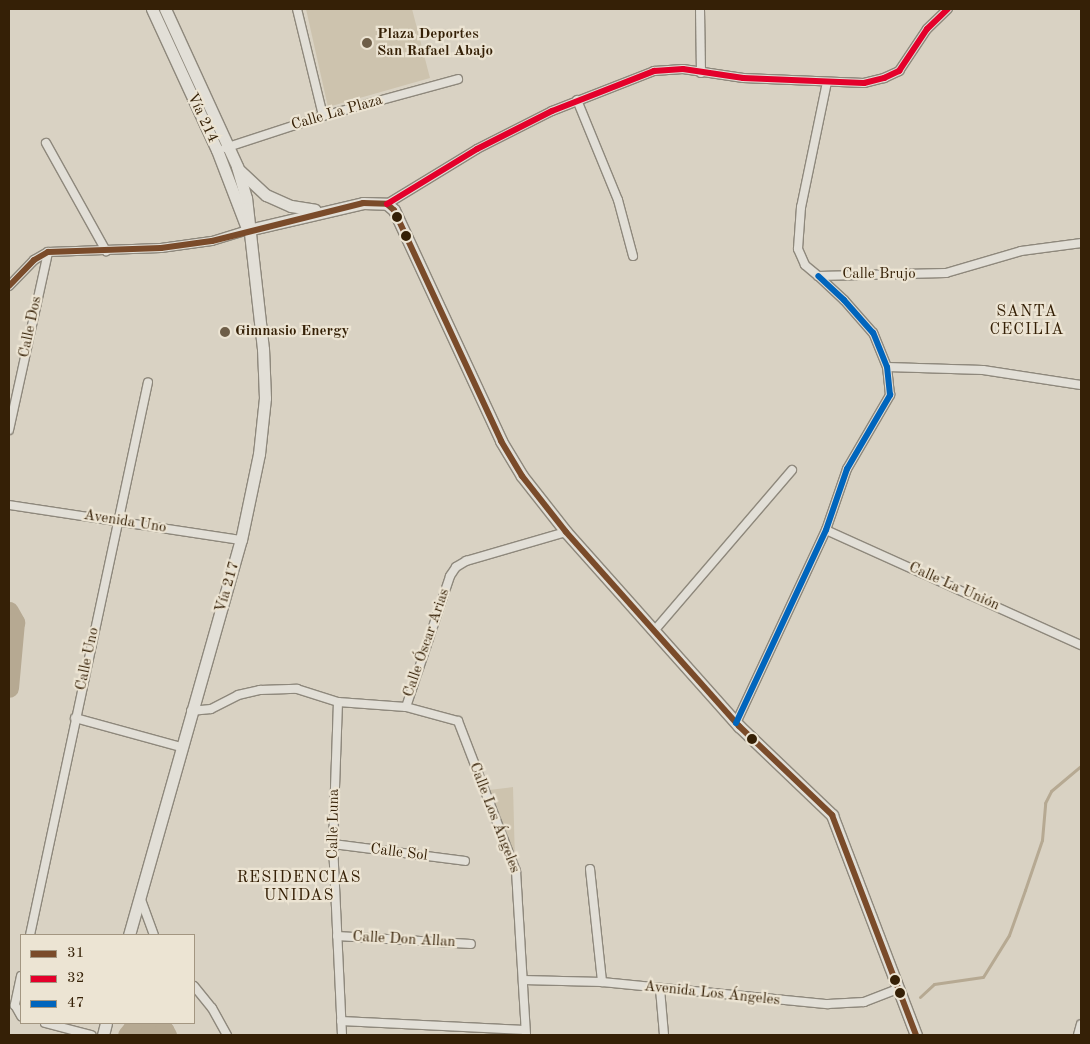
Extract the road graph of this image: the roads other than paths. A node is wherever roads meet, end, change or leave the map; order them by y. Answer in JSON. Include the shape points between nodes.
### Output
{"nodes":[{"id":1,"x":152,"y":9,"type":"edge"},
{"id":2,"x":165,"y":9,"type":"edge"},
{"id":3,"x":298,"y":9,"type":"edge"},
{"id":4,"x":700,"y":9,"type":"edge"},
{"id":5,"x":948,"y":9,"type":"edge"},
{"id":6,"x":701,"y":73,"type":"junction"},
{"id":7,"x":458,"y":79,"type":"dead end"},
{"id":8,"x":827,"y":82,"type":"junction"},
{"id":9,"x":577,"y":100,"type":"junction"},
{"id":10,"x":323,"y":116,"type":"junction"},
{"id":11,"x":46,"y":143,"type":"dead end"},
{"id":12,"x":223,"y":149,"type":"junction"},
{"id":13,"x":237,"y":166,"type":"junction"},
{"id":14,"x":387,"y":204,"type":"junction"},
{"id":15,"x":320,"y":211,"type":"junction"},
{"id":16,"x":248,"y":230,"type":"junction"},
{"id":17,"x":1081,"y":243,"type":"edge"},
{"id":18,"x":106,"y":251,"type":"junction"},
{"id":19,"x":48,"y":252,"type":"junction"},
{"id":20,"x":633,"y":256,"type":"dead end"},
{"id":21,"x":818,"y":276,"type":"junction"},
{"id":22,"x":9,"y":286,"type":"edge"},
{"id":23,"x":888,"y":367,"type":"junction"},
{"id":24,"x":148,"y":382,"type":"dead end"},
{"id":25,"x":1081,"y":385,"type":"edge"},
{"id":26,"x":9,"y":430,"type":"edge"},
{"id":27,"x":792,"y":470,"type":"dead end"},
{"id":28,"x":9,"y":505,"type":"edge"},
{"id":29,"x":118,"y":520,"type":"junction"},
{"id":30,"x":826,"y":530,"type":"junction"},
{"id":31,"x":566,"y":532,"type":"junction"},
{"id":32,"x":241,"y":540,"type":"junction"},
{"id":33,"x":654,"y":631,"type":"junction"},
{"id":34,"x":1081,"y":645,"type":"edge"},
{"id":35,"x":338,"y":702,"type":"junction"},
{"id":36,"x":406,"y":707,"type":"junction"},
{"id":37,"x":192,"y":711,"type":"junction"},
{"id":38,"x":75,"y":718,"type":"junction"},
{"id":39,"x":736,"y":723,"type":"junction"},
{"id":40,"x":181,"y":746,"type":"junction"},
{"id":41,"x":333,"y":844,"type":"junction"},
{"id":42,"x":465,"y":861,"type":"dead end"},
{"id":43,"x":590,"y":870,"type":"dead end"},
{"id":44,"x":140,"y":897,"type":"junction"},
{"id":45,"x":30,"y":934,"type":"edge"},
{"id":46,"x":130,"y":934,"type":"edge"},
{"id":47,"x":154,"y":934,"type":"edge"},
{"id":48,"x":337,"y":936,"type":"junction"},
{"id":49,"x":471,"y":944,"type":"dead end"},
{"id":50,"x":523,"y":980,"type":"junction"},
{"id":51,"x":602,"y":982,"type":"junction"},
{"id":52,"x":195,"y":987,"type":"edge"},
{"id":53,"x":660,"y":989,"type":"junction"},
{"id":54,"x":898,"y":989,"type":"junction"},
{"id":55,"x":20,"y":995,"type":"edge"},
{"id":56,"x":19,"y":1014,"type":"edge"},
{"id":57,"x":341,"y":1021,"type":"junction"},
{"id":58,"x":49,"y":1024,"type":"edge"},
{"id":59,"x":1081,"y":1024,"type":"edge"},
{"id":60,"x":526,"y":1033,"type":"edge"},
{"id":61,"x":91,"y":1035,"type":"edge"},
{"id":62,"x":227,"y":1035,"type":"edge"},
{"id":63,"x":342,"y":1035,"type":"edge"},
{"id":64,"x":664,"y":1035,"type":"edge"},
{"id":65,"x":916,"y":1035,"type":"edge"},
{"id":66,"x":1078,"y":1035,"type":"edge"}],
"edges":[{"from":1,"to":12,"type":"main road","name":"Vía 214"},
{"from":2,"to":12,"type":"main road","name":"Vía 214"},
{"from":3,"to":10,"type":"street"},
{"from":4,"to":6,"type":"street"},
{"from":5,"to":8,"type":"street","via":[[927,29],[899,71],[864,83]]},
{"from":6,"to":8,"type":"street"},
{"from":6,"to":9,"type":"street","via":[[683,69],[654,71]]},
{"from":7,"to":10,"type":"street","name":"Calle La Plaza"},
{"from":8,"to":21,"type":"street","via":[[801,207],[798,250],[805,266]]},
{"from":9,"to":14,"type":"street","via":[[477,150]]},
{"from":9,"to":20,"type":"street","via":[[618,200]]},
{"from":10,"to":12,"type":"street","name":"Calle La Plaza"},
{"from":11,"to":18,"type":"street"},
{"from":12,"to":13,"type":"main road","name":"Vía 214"},
{"from":12,"to":16,"type":"main road","name":"Vía 214"},
{"from":13,"to":15,"type":"main road","via":[[272,198],[291,206]]},
{"from":13,"to":16,"type":"main road","name":"Vía 214","via":[[249,211]]},
{"from":14,"to":15,"type":"main road","via":[[363,203]]},
{"from":14,"to":31,"type":"main road","via":[[399,216],[501,442],[522,476]]},
{"from":15,"to":16,"type":"main road"},
{"from":16,"to":18,"type":"street","via":[[212,241]]},
{"from":16,"to":32,"type":"main road","name":"Vía 217","via":[[258,293],[265,398],[259,454]]},
{"from":17,"to":21,"type":"street","name":"Calle Brujo","via":[[1021,251],[946,273]]},
{"from":18,"to":19,"type":"street"},
{"from":19,"to":22,"type":"street","via":[[34,260]]},
{"from":19,"to":26,"type":"street","name":"Calle Dos"},
{"from":21,"to":23,"type":"street","via":[[868,326]]},
{"from":23,"to":25,"type":"street","via":[[983,370]]},
{"from":23,"to":30,"type":"street","via":[[888,399],[847,469]]},
{"from":24,"to":29,"type":"street","name":"Calle Uno"},
{"from":27,"to":33,"type":"street"},
{"from":28,"to":29,"type":"street","name":"Avenida Uno"},
{"from":29,"to":32,"type":"street","name":"Avenida Uno"},
{"from":29,"to":38,"type":"street","name":"Calle Uno"},
{"from":30,"to":34,"type":"street","name":"Calle La Unión"},
{"from":30,"to":39,"type":"street"},
{"from":31,"to":33,"type":"main road"},
{"from":31,"to":36,"type":"street","name":"Calle Óscar Arias","via":[[466,561],[456,567],[450,576]]},
{"from":32,"to":37,"type":"main road","name":"Vía 217"},
{"from":33,"to":39,"type":"main road"},
{"from":35,"to":36,"type":"street","name":"Calle Óscar Arias"},
{"from":35,"to":37,"type":"street","name":"Calle Óscar Arias","via":[[297,689],[260,690],[238,695],[211,709]]},
{"from":35,"to":41,"type":"street","name":"Calle Luna"},
{"from":36,"to":50,"type":"street","name":"Calle Los Ángeles","via":[[458,721],[516,871]]},
{"from":37,"to":40,"type":"main road","name":"Vía 217"},
{"from":38,"to":40,"type":"street"},
{"from":38,"to":45,"type":"street","name":"Calle Uno"},
{"from":39,"to":54,"type":"main road","via":[[832,815]]},
{"from":40,"to":44,"type":"main road","name":"Vía 217"},
{"from":41,"to":42,"type":"street","name":"Calle Sol"},
{"from":41,"to":48,"type":"street","name":"Calle Luna"},
{"from":43,"to":51,"type":"street"},
{"from":44,"to":46,"type":"main road","name":"Vía 217"},
{"from":44,"to":47,"type":"street"},
{"from":48,"to":49,"type":"street","name":"Calle Don Allan"},
{"from":48,"to":57,"type":"street","name":"Calle Luna"},
{"from":50,"to":51,"type":"street","name":"Avenida Los Ángeles"},
{"from":50,"to":60,"type":"street","name":"Calle Los Ángeles"},
{"from":51,"to":53,"type":"street","name":"Avenida Los Ángeles"},
{"from":52,"to":62,"type":"street","via":[[212,1008]]},
{"from":53,"to":54,"type":"street","name":"Avenida Los Ángeles","via":[[828,1004],[864,1002]]},
{"from":53,"to":64,"type":"street"},
{"from":54,"to":65,"type":"main road"},
{"from":55,"to":56,"type":"street"},
{"from":57,"to":60,"type":"street"},
{"from":57,"to":63,"type":"street","name":"Calle Luna"},
{"from":58,"to":61,"type":"street"},
{"from":59,"to":66,"type":"street"}]}
